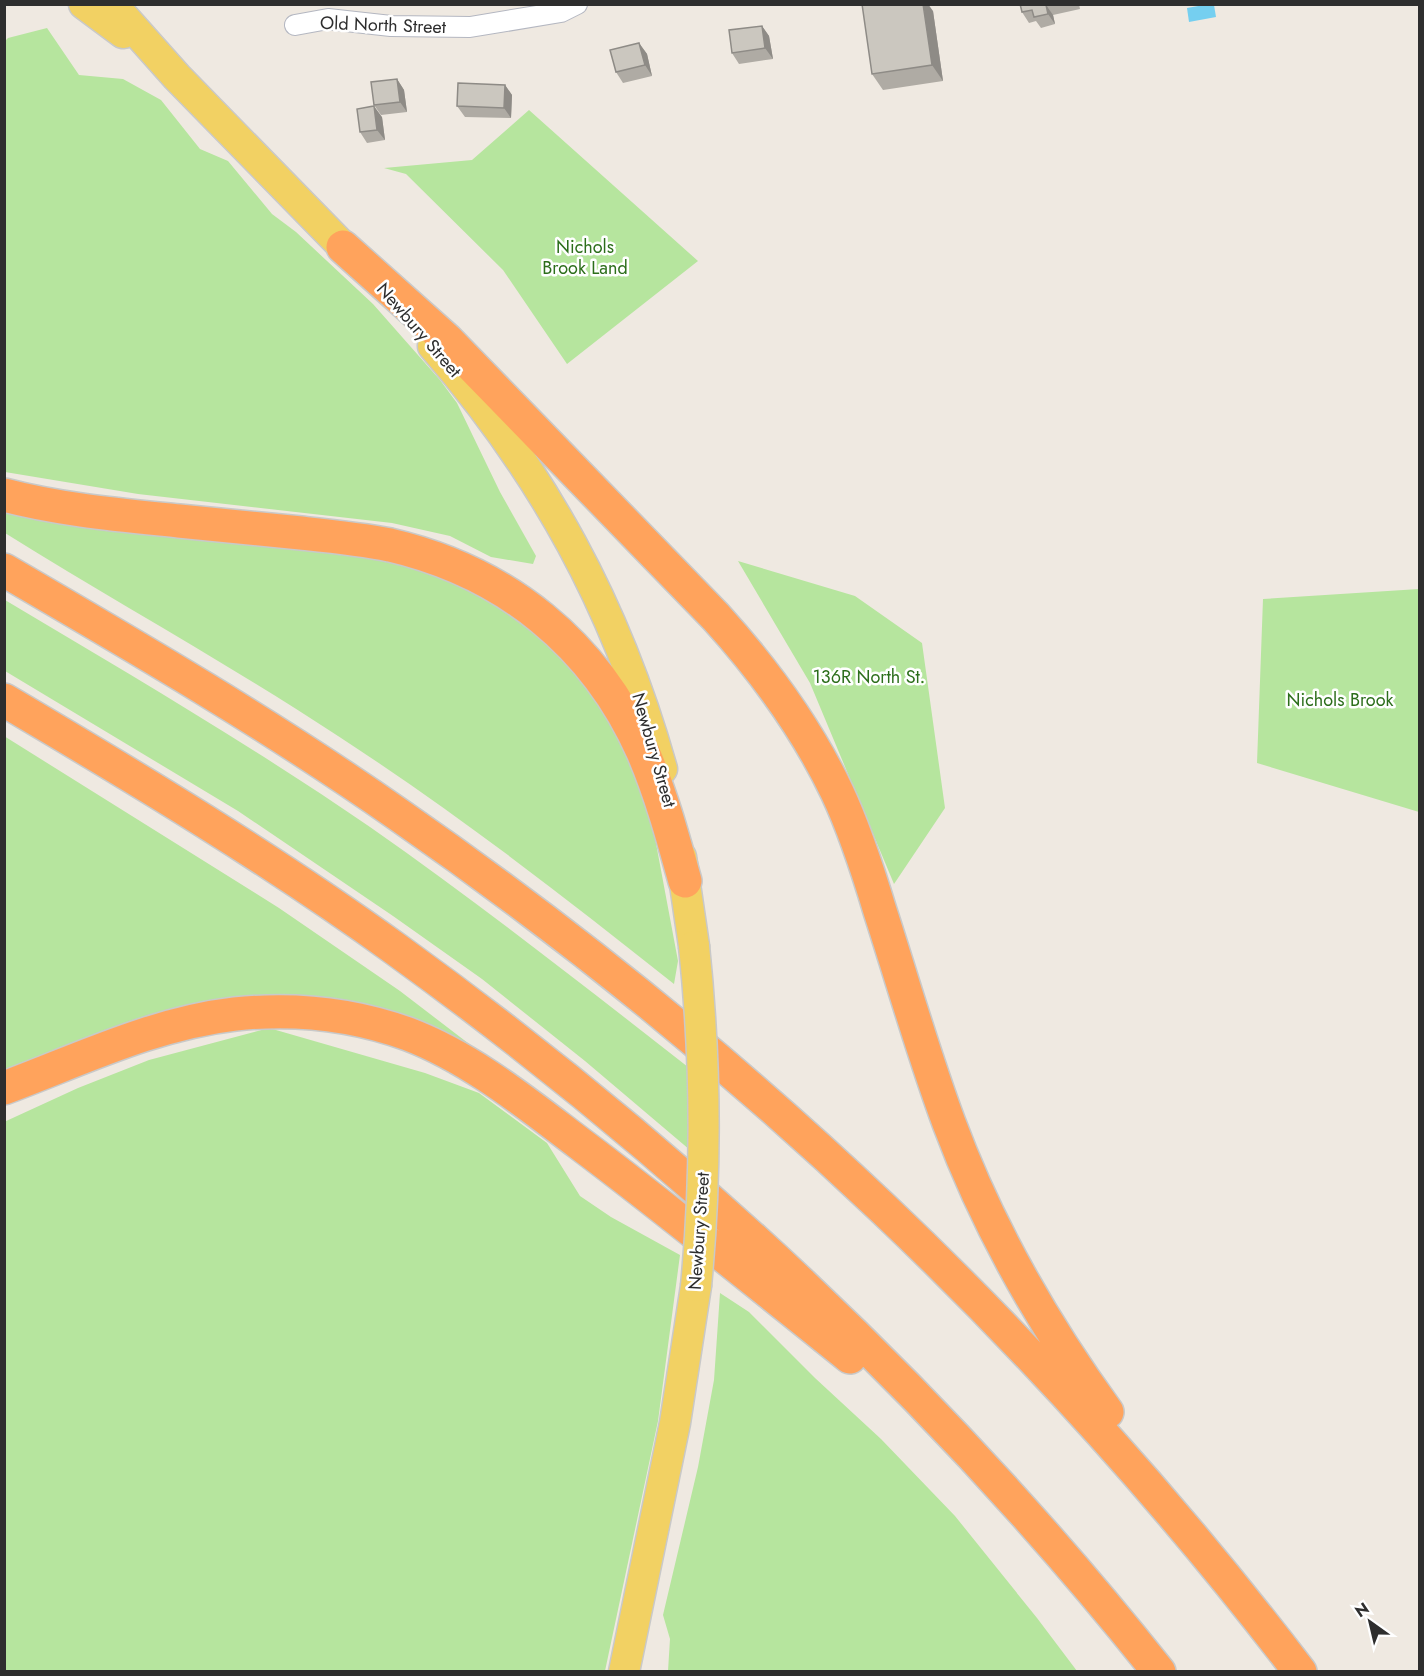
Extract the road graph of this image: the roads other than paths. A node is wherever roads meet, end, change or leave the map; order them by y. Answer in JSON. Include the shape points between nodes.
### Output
{"nodes":[{"id":1,"x":84,"y":4,"type":"edge"},
{"id":2,"x":112,"y":4,"type":"edge"},
{"id":3,"x":577,"y":4,"type":"edge"},
{"id":4,"x":295,"y":25,"type":"dead end"},
{"id":5,"x":177,"y":77,"type":"junction"},
{"id":6,"x":343,"y":247,"type":"junction"},
{"id":7,"x":4,"y":495,"type":"edge"},
{"id":8,"x":4,"y":570,"type":"edge"},
{"id":9,"x":4,"y":700,"type":"edge"},
{"id":10,"x":685,"y":881,"type":"junction"},
{"id":11,"x":4,"y":1088,"type":"edge"},
{"id":12,"x":963,"y":1446,"type":"junction"},
{"id":13,"x":1274,"y":1638,"type":"junction"},
{"id":14,"x":624,"y":1671,"type":"edge"},
{"id":15,"x":1160,"y":1671,"type":"edge"},
{"id":16,"x":1300,"y":1671,"type":"edge"}],
"edges":[{"from":1,"to":5,"type":"main road"},
{"from":2,"to":5,"type":"main road","name":"Newbury Street"},
{"from":3,"to":4,"type":"street","name":"Old North Street","via":[[561,12],[470,27],[392,26],[328,19]]},
{"from":5,"to":6,"type":"main road","name":"Newbury Street"},
{"from":6,"to":10,"type":"main road","name":"Newbury Street","via":[[481,403],[523,461],[578,552],[621,646],[648,723],[672,810]]},
{"from":6,"to":13,"type":"highway","via":[[447,340],[702,603],[758,665],[793,714],[837,792],[858,841],[949,1122],[1016,1272],[1074,1367]]},
{"from":7,"to":10,"type":"highway","via":[[114,514],[389,545],[448,562],[503,590],[568,641],[613,696],[654,781]]},
{"from":8,"to":13,"type":"highway","via":[[223,699],[343,776],[517,900],[685,1032],[895,1219],[1028,1353],[1153,1491]]},
{"from":9,"to":12,"type":"highway","via":[[252,851],[459,996],[613,1118],[752,1238]]},
{"from":10,"to":14,"type":"main road","name":"Newbury Street","bridge":true,"via":[[703,1046],[702,1218],[677,1412]]},
{"from":11,"to":12,"type":"highway","via":[[167,1028],[235,1014],[322,1014],[408,1035],[483,1073],[563,1131]]},
{"from":12,"to":15,"type":"highway"},
{"from":13,"to":16,"type":"highway"}]}
